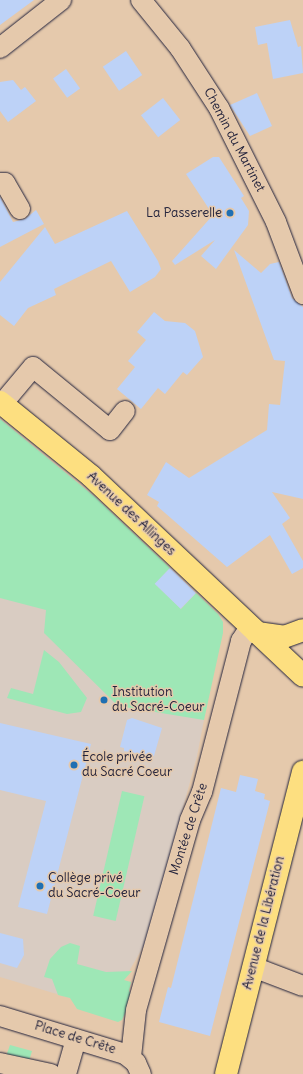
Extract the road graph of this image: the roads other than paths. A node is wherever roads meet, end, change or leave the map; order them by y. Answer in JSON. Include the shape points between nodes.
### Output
{"nodes":[{"id":1,"x":61,"y":0,"type":"edge"},
{"id":2,"x":141,"y":0,"type":"edge"},
{"id":3,"x":0,"y":48,"type":"edge"},
{"id":4,"x":0,"y":183,"type":"edge"},
{"id":5,"x":20,"y":209,"type":"dead end"},
{"id":6,"x":303,"y":294,"type":"edge"},
{"id":7,"x":1,"y":403,"type":"edge"},
{"id":8,"x":125,"y":411,"type":"dead end"},
{"id":9,"x":254,"y":630,"type":"junction"},
{"id":10,"x":303,"y":630,"type":"edge"},
{"id":11,"x":303,"y":676,"type":"edge"},
{"id":12,"x":303,"y":772,"type":"edge"},
{"id":13,"x":253,"y":967,"type":"junction"},
{"id":14,"x":303,"y":986,"type":"edge"},
{"id":15,"x":0,"y":1016,"type":"edge"},
{"id":16,"x":76,"y":1039,"type":"junction"},
{"id":17,"x":131,"y":1058,"type":"junction"},
{"id":18,"x":0,"y":1063,"type":"edge"},
{"id":19,"x":18,"y":1071,"type":"edge"},
{"id":20,"x":51,"y":1074,"type":"edge"},
{"id":21,"x":66,"y":1074,"type":"edge"},
{"id":22,"x":141,"y":1074,"type":"edge"},
{"id":23,"x":226,"y":1074,"type":"edge"}],
"edges":[{"from":1,"to":3,"type":"street"},
{"from":2,"to":6,"type":"street","name":"Chemin du Martinet","via":[[180,48],[219,108],[276,222]]},
{"from":4,"to":5,"type":"street","via":[[5,183]]},
{"from":7,"to":8,"type":"street","via":[[33,367],[110,430]]},
{"from":7,"to":9,"type":"main road","name":"Avenue des Allinges","via":[[96,480]]},
{"from":9,"to":10,"type":"main road","via":[[284,636]]},
{"from":9,"to":11,"type":"main road","name":"Avenue des Allinges"},
{"from":9,"to":17,"type":"street","name":"Montée de Crête","via":[[241,641],[202,792],[190,820],[138,1002]]},
{"from":12,"to":13,"type":"main road","name":"Avenue de la Libération"},
{"from":13,"to":14,"type":"street"},
{"from":13,"to":23,"type":"main road","name":"Avenue de la Libération"},
{"from":15,"to":16,"type":"street","name":"Place de Crête"},
{"from":16,"to":17,"type":"street","name":"Place de Crête"},
{"from":16,"to":21,"type":"street"},
{"from":17,"to":22,"type":"street","name":"Place de Crête"},
{"from":18,"to":19,"type":"street"},
{"from":19,"to":20,"type":"street"}]}
